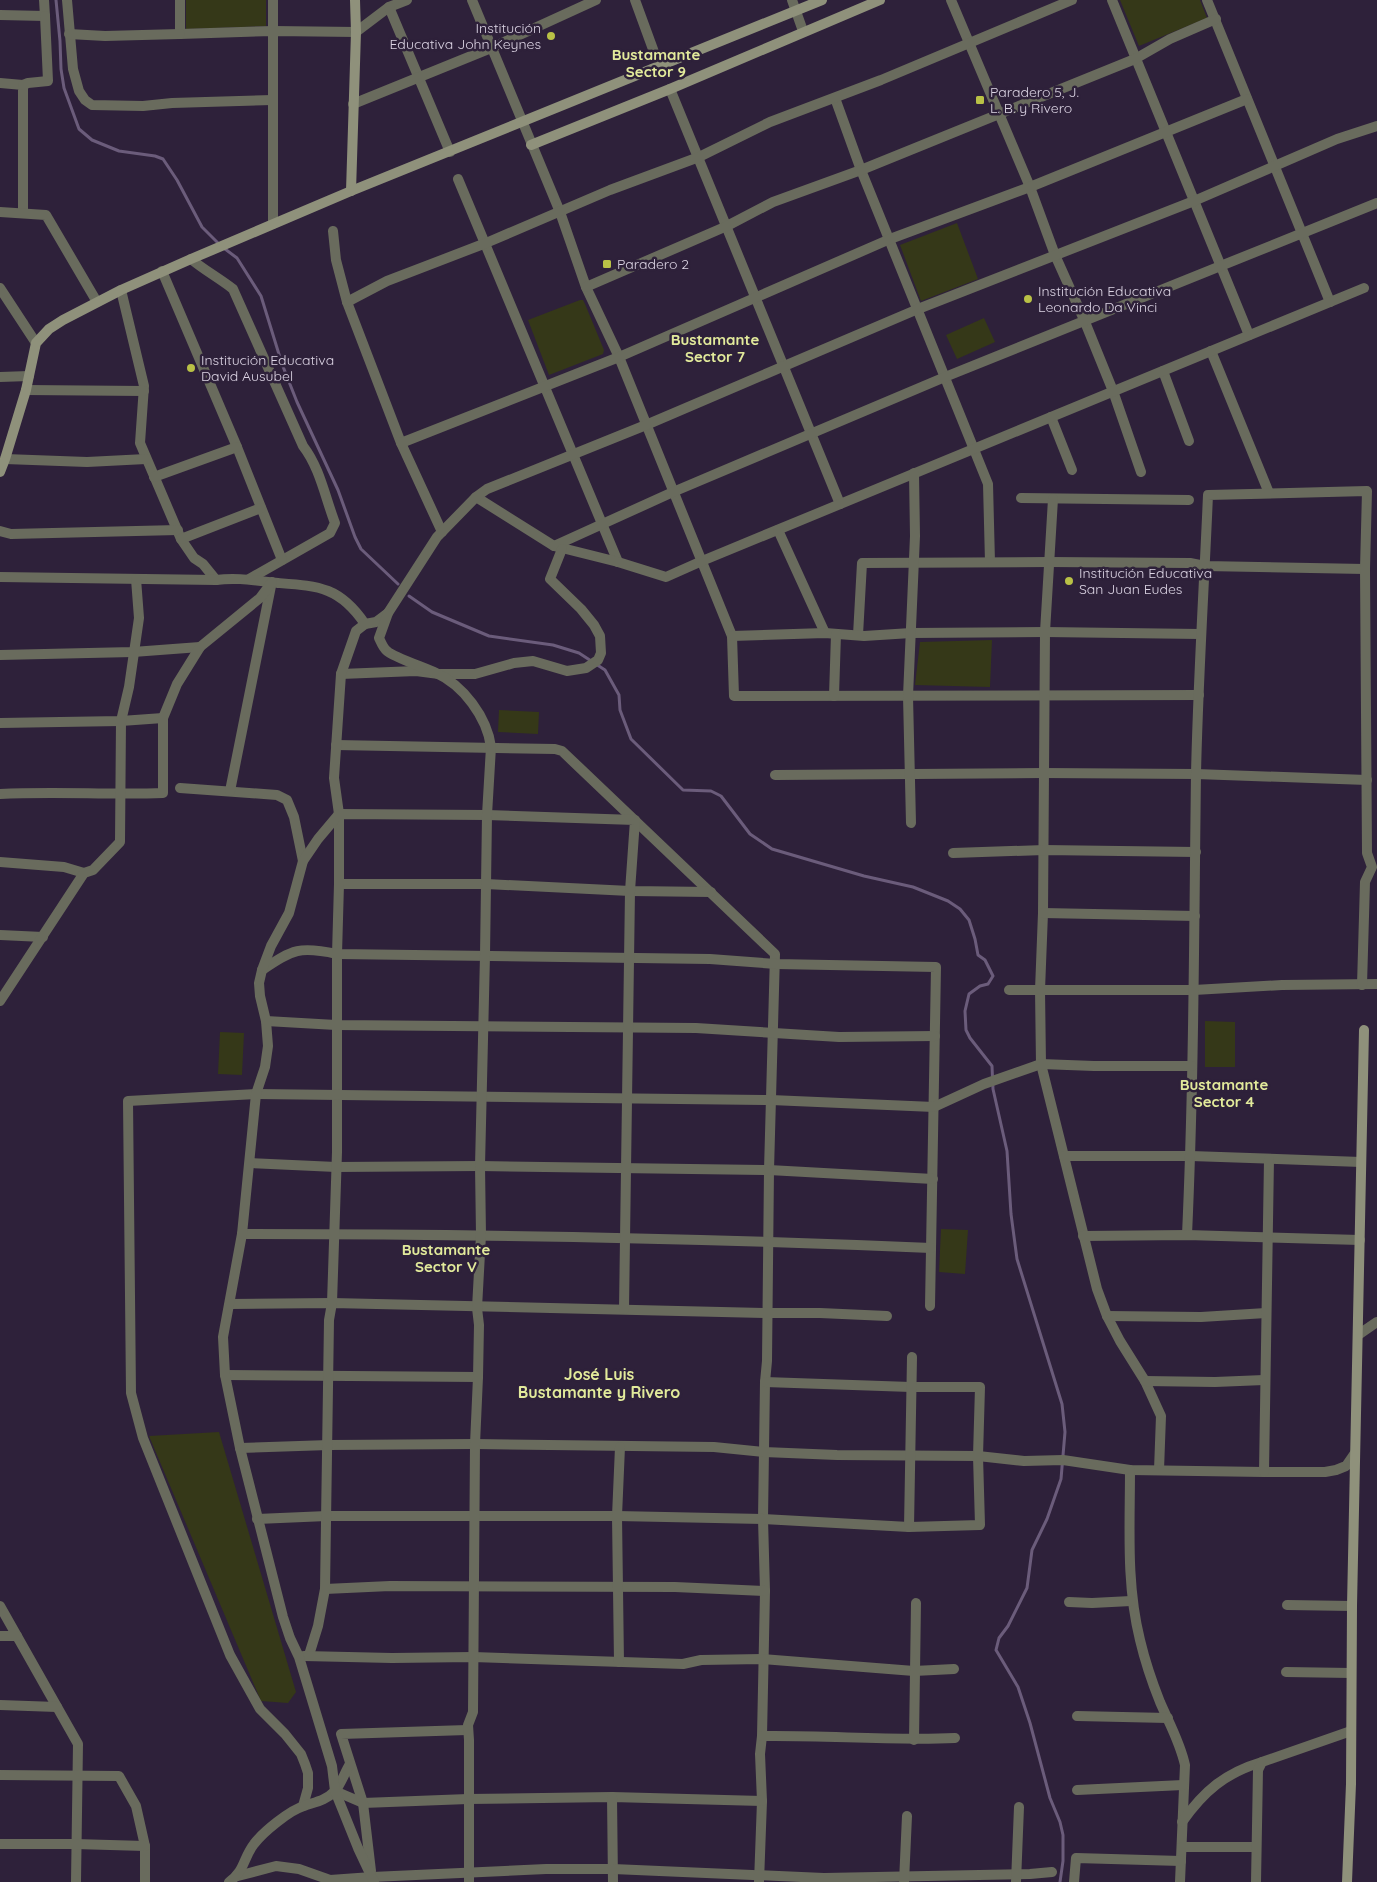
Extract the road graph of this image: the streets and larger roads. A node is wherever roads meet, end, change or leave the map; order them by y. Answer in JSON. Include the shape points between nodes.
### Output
{"nodes":[{"id":1,"x":44,"y":0,"type":"edge"},
{"id":2,"x":66,"y":0,"type":"edge"},
{"id":3,"x":180,"y":0,"type":"edge"},
{"id":4,"x":273,"y":0,"type":"edge"},
{"id":5,"x":355,"y":0,"type":"edge"},
{"id":6,"x":407,"y":0,"type":"edge"},
{"id":7,"x":472,"y":0,"type":"edge"},
{"id":8,"x":596,"y":0,"type":"edge"},
{"id":9,"x":635,"y":0,"type":"edge"},
{"id":10,"x":792,"y":0,"type":"edge"},
{"id":11,"x":822,"y":0,"type":"edge"},
{"id":12,"x":880,"y":0,"type":"edge"},
{"id":13,"x":951,"y":0,"type":"edge"},
{"id":14,"x":1072,"y":0,"type":"edge"},
{"id":15,"x":1112,"y":0,"type":"edge"},
{"id":16,"x":1207,"y":0,"type":"edge"},
{"id":17,"x":389,"y":7,"type":"junction"},
{"id":18,"x":796,"y":11,"type":"junction"},
{"id":19,"x":0,"y":14,"type":"edge"},
{"id":20,"x":45,"y":16,"type":"junction"},
{"id":21,"x":1216,"y":19,"type":"junction"},
{"id":22,"x":273,"y":31,"type":"junction"},
{"id":23,"x":804,"y":31,"type":"junction"},
{"id":24,"x":356,"y":32,"type":"junction"},
{"id":25,"x":69,"y":34,"type":"junction"},
{"id":26,"x":180,"y":34,"type":"junction"},
{"id":27,"x":968,"y":44,"type":"junction"},
{"id":28,"x":491,"y":48,"type":"junction"},
{"id":29,"x":654,"y":52,"type":"dead end"},
{"id":30,"x":1135,"y":59,"type":"junction"},
{"id":31,"x":418,"y":76,"type":"junction"},
{"id":32,"x":0,"y":83,"type":"edge"},
{"id":33,"x":23,"y":86,"type":"junction"},
{"id":34,"x":670,"y":89,"type":"junction"},
{"id":35,"x":835,"y":98,"type":"junction"},
{"id":36,"x":1247,"y":99,"type":"junction"},
{"id":37,"x":272,"y":100,"type":"junction"},
{"id":38,"x":353,"y":104,"type":"junction"},
{"id":39,"x":999,"y":114,"type":"junction"},
{"id":40,"x":522,"y":123,"type":"junction"},
{"id":41,"x":1377,"y":126,"type":"edge"},
{"id":42,"x":1165,"y":131,"type":"junction"},
{"id":43,"x":531,"y":145,"type":"junction"},
{"id":44,"x":450,"y":152,"type":"junction"},
{"id":45,"x":699,"y":156,"type":"junction"},
{"id":46,"x":1275,"y":167,"type":"junction"},
{"id":47,"x":862,"y":170,"type":"junction"},
{"id":48,"x":458,"y":179,"type":"dead end"},
{"id":49,"x":1030,"y":187,"type":"junction"},
{"id":50,"x":351,"y":192,"type":"junction"},
{"id":51,"x":1194,"y":201,"type":"junction"},
{"id":52,"x":1377,"y":204,"type":"edge"},
{"id":53,"x":0,"y":212,"type":"edge"},
{"id":54,"x":560,"y":212,"type":"junction"},
{"id":55,"x":23,"y":213,"type":"junction"},
{"id":56,"x":274,"y":224,"type":"junction"},
{"id":57,"x":726,"y":226,"type":"junction"},
{"id":58,"x":333,"y":231,"type":"dead end"},
{"id":59,"x":1302,"y":233,"type":"junction"},
{"id":60,"x":890,"y":239,"type":"junction"},
{"id":61,"x":486,"y":243,"type":"junction"},
{"id":62,"x":1055,"y":255,"type":"junction"},
{"id":63,"x":191,"y":259,"type":"junction"},
{"id":64,"x":1221,"y":267,"type":"junction"},
{"id":65,"x":162,"y":271,"type":"junction"},
{"id":66,"x":586,"y":286,"type":"junction"},
{"id":67,"x":0,"y":288,"type":"edge"},
{"id":68,"x":1364,"y":288,"type":"dead end"},
{"id":69,"x":121,"y":290,"type":"junction"},
{"id":70,"x":757,"y":298,"type":"junction"},
{"id":71,"x":97,"y":302,"type":"junction"},
{"id":72,"x":347,"y":302,"type":"junction"},
{"id":73,"x":1330,"y":302,"type":"junction"},
{"id":74,"x":0,"y":308,"type":"edge"},
{"id":75,"x":13,"y":308,"type":"junction"},
{"id":76,"x":918,"y":309,"type":"junction"},
{"id":77,"x":1086,"y":322,"type":"junction"},
{"id":78,"x":1249,"y":335,"type":"junction"},
{"id":79,"x":36,"y":342,"type":"junction"},
{"id":80,"x":1211,"y":351,"type":"junction"},
{"id":81,"x":618,"y":357,"type":"junction"},
{"id":82,"x":784,"y":367,"type":"junction"},
{"id":83,"x":1163,"y":371,"type":"junction"},
{"id":84,"x":29,"y":376,"type":"junction"},
{"id":85,"x":0,"y":377,"type":"edge"},
{"id":86,"x":945,"y":377,"type":"junction"},
{"id":87,"x":544,"y":386,"type":"junction"},
{"id":88,"x":26,"y":390,"type":"junction"},
{"id":89,"x":144,"y":391,"type":"junction"},
{"id":90,"x":1113,"y":391,"type":"junction"},
{"id":91,"x":1051,"y":417,"type":"junction"},
{"id":92,"x":646,"y":425,"type":"junction"},
{"id":93,"x":811,"y":435,"type":"junction"},
{"id":94,"x":1189,"y":441,"type":"dead end"},
{"id":95,"x":401,"y":443,"type":"junction"},
{"id":96,"x":238,"y":447,"type":"junction"},
{"id":97,"x":975,"y":448,"type":"junction"},
{"id":98,"x":572,"y":454,"type":"junction"},
{"id":99,"x":146,"y":458,"type":"junction"},
{"id":100,"x":6,"y":459,"type":"junction"},
{"id":101,"x":1072,"y":470,"type":"dead end"},
{"id":102,"x":0,"y":472,"type":"edge"},
{"id":103,"x":1141,"y":472,"type":"dead end"},
{"id":104,"x":914,"y":473,"type":"junction"},
{"id":105,"x":154,"y":477,"type":"junction"},
{"id":106,"x":673,"y":492,"type":"junction"},
{"id":107,"x":1269,"y":493,"type":"junction"},
{"id":108,"x":476,"y":497,"type":"junction"},
{"id":109,"x":1021,"y":498,"type":"dead end"},
{"id":110,"x":1053,"y":498,"type":"junction"},
{"id":111,"x":1189,"y":500,"type":"dead end"},
{"id":112,"x":840,"y":504,"type":"junction"},
{"id":113,"x":261,"y":508,"type":"junction"},
{"id":114,"x":603,"y":524,"type":"junction"},
{"id":115,"x":778,"y":530,"type":"junction"},
{"id":116,"x":0,"y":531,"type":"edge"},
{"id":117,"x":442,"y":532,"type":"junction"},
{"id":118,"x":180,"y":535,"type":"junction"},
{"id":119,"x":558,"y":547,"type":"junction"},
{"id":120,"x":282,"y":560,"type":"junction"},
{"id":121,"x":702,"y":561,"type":"junction"},
{"id":122,"x":618,"y":562,"type":"junction"},
{"id":123,"x":914,"y":562,"type":"junction"},
{"id":124,"x":990,"y":562,"type":"junction"},
{"id":125,"x":1050,"y":562,"type":"junction"},
{"id":126,"x":1205,"y":566,"type":"junction"},
{"id":127,"x":1365,"y":569,"type":"junction"},
{"id":128,"x":0,"y":577,"type":"edge"},
{"id":129,"x":250,"y":578,"type":"junction"},
{"id":130,"x":136,"y":579,"type":"junction"},
{"id":131,"x":216,"y":580,"type":"junction"},
{"id":132,"x":272,"y":582,"type":"junction"},
{"id":133,"x":388,"y":613,"type":"junction"},
{"id":134,"x":365,"y":624,"type":"junction"},
{"id":135,"x":1045,"y":632,"type":"junction"},
{"id":136,"x":911,"y":633,"type":"junction"},
{"id":137,"x":830,"y":634,"type":"junction"},
{"id":138,"x":1200,"y":634,"type":"junction"},
{"id":139,"x":732,"y":636,"type":"junction"},
{"id":140,"x":858,"y":636,"type":"junction"},
{"id":141,"x":200,"y":648,"type":"junction"},
{"id":142,"x":133,"y":652,"type":"junction"},
{"id":143,"x":0,"y":655,"type":"edge"},
{"id":144,"x":341,"y":674,"type":"junction"},
{"id":145,"x":438,"y":674,"type":"junction"},
{"id":146,"x":1199,"y":694,"type":"junction"},
{"id":147,"x":1045,"y":695,"type":"junction"},
{"id":148,"x":834,"y":696,"type":"junction"},
{"id":149,"x":908,"y":696,"type":"junction"},
{"id":150,"x":163,"y":718,"type":"junction"},
{"id":151,"x":121,"y":722,"type":"junction"},
{"id":152,"x":0,"y":723,"type":"edge"},
{"id":153,"x":336,"y":745,"type":"junction"},
{"id":154,"x":491,"y":747,"type":"junction"},
{"id":155,"x":1043,"y":773,"type":"junction"},
{"id":156,"x":909,"y":774,"type":"junction"},
{"id":157,"x":1196,"y":774,"type":"junction"},
{"id":158,"x":775,"y":775,"type":"dead end"},
{"id":159,"x":1367,"y":780,"type":"junction"},
{"id":160,"x":180,"y":788,"type":"dead end"},
{"id":161,"x":230,"y":791,"type":"junction"},
{"id":162,"x":0,"y":794,"type":"edge"},
{"id":163,"x":120,"y":794,"type":"junction"},
{"id":164,"x":339,"y":814,"type":"junction"},
{"id":165,"x":487,"y":815,"type":"junction"},
{"id":166,"x":635,"y":820,"type":"junction"},
{"id":167,"x":911,"y":823,"type":"dead end"},
{"id":168,"x":1044,"y":850,"type":"junction"},
{"id":169,"x":1196,"y":852,"type":"junction"},
{"id":170,"x":953,"y":853,"type":"dead end"},
{"id":171,"x":303,"y":861,"type":"junction"},
{"id":172,"x":0,"y":862,"type":"edge"},
{"id":173,"x":84,"y":873,"type":"junction"},
{"id":174,"x":339,"y":884,"type":"junction"},
{"id":175,"x":486,"y":884,"type":"junction"},
{"id":176,"x":630,"y":891,"type":"junction"},
{"id":177,"x":711,"y":892,"type":"junction"},
{"id":178,"x":1044,"y":913,"type":"junction"},
{"id":179,"x":1195,"y":916,"type":"junction"},
{"id":180,"x":0,"y":935,"type":"edge"},
{"id":181,"x":43,"y":936,"type":"junction"},
{"id":182,"x":337,"y":954,"type":"junction"},
{"id":183,"x":486,"y":955,"type":"junction"},
{"id":184,"x":630,"y":958,"type":"junction"},
{"id":185,"x":776,"y":964,"type":"junction"},
{"id":186,"x":262,"y":970,"type":"junction"},
{"id":187,"x":1377,"y":984,"type":"edge"},
{"id":188,"x":1362,"y":985,"type":"junction"},
{"id":189,"x":1010,"y":990,"type":"dead end"},
{"id":190,"x":1040,"y":990,"type":"junction"},
{"id":191,"x":1194,"y":990,"type":"junction"},
{"id":192,"x":0,"y":1001,"type":"edge"},
{"id":193,"x":266,"y":1021,"type":"junction"},
{"id":194,"x":336,"y":1025,"type":"junction"},
{"id":195,"x":484,"y":1026,"type":"junction"},
{"id":196,"x":629,"y":1028,"type":"junction"},
{"id":197,"x":1364,"y":1030,"type":"dead end"},
{"id":198,"x":774,"y":1034,"type":"junction"},
{"id":199,"x":935,"y":1036,"type":"junction"},
{"id":200,"x":1041,"y":1064,"type":"junction"},
{"id":201,"x":1192,"y":1066,"type":"junction"},
{"id":202,"x":256,"y":1094,"type":"junction"},
{"id":203,"x":338,"y":1095,"type":"junction"},
{"id":204,"x":483,"y":1096,"type":"junction"},
{"id":205,"x":627,"y":1098,"type":"junction"},
{"id":206,"x":771,"y":1100,"type":"junction"},
{"id":207,"x":934,"y":1107,"type":"junction"},
{"id":208,"x":1064,"y":1156,"type":"junction"},
{"id":209,"x":1190,"y":1156,"type":"junction"},
{"id":210,"x":1269,"y":1159,"type":"junction"},
{"id":211,"x":1361,"y":1162,"type":"junction"},
{"id":212,"x":250,"y":1163,"type":"junction"},
{"id":213,"x":336,"y":1166,"type":"junction"},
{"id":214,"x":480,"y":1166,"type":"junction"},
{"id":215,"x":625,"y":1168,"type":"junction"},
{"id":216,"x":769,"y":1170,"type":"junction"},
{"id":217,"x":933,"y":1178,"type":"junction"},
{"id":218,"x":242,"y":1234,"type":"junction"},
{"id":219,"x":334,"y":1234,"type":"junction"},
{"id":220,"x":1187,"y":1234,"type":"junction"},
{"id":221,"x":481,"y":1235,"type":"junction"},
{"id":222,"x":1083,"y":1236,"type":"junction"},
{"id":223,"x":625,"y":1238,"type":"junction"},
{"id":224,"x":1268,"y":1238,"type":"junction"},
{"id":225,"x":1360,"y":1240,"type":"junction"},
{"id":226,"x":769,"y":1241,"type":"junction"},
{"id":227,"x":931,"y":1248,"type":"junction"},
{"id":228,"x":332,"y":1303,"type":"junction"},
{"id":229,"x":230,"y":1304,"type":"junction"},
{"id":230,"x":930,"y":1306,"type":"dead end"},
{"id":231,"x":477,"y":1308,"type":"junction"},
{"id":232,"x":624,"y":1309,"type":"junction"},
{"id":233,"x":767,"y":1313,"type":"junction"},
{"id":234,"x":1266,"y":1313,"type":"junction"},
{"id":235,"x":887,"y":1316,"type":"dead end"},
{"id":236,"x":1107,"y":1316,"type":"junction"},
{"id":237,"x":1377,"y":1322,"type":"edge"},
{"id":238,"x":1358,"y":1335,"type":"junction"},
{"id":239,"x":912,"y":1357,"type":"dead end"},
{"id":240,"x":225,"y":1375,"type":"junction"},
{"id":241,"x":329,"y":1375,"type":"junction"},
{"id":242,"x":478,"y":1377,"type":"junction"},
{"id":243,"x":1264,"y":1380,"type":"junction"},
{"id":244,"x":1145,"y":1381,"type":"junction"},
{"id":245,"x":765,"y":1382,"type":"junction"},
{"id":246,"x":911,"y":1387,"type":"junction"},
{"id":247,"x":475,"y":1444,"type":"junction"},
{"id":248,"x":329,"y":1445,"type":"junction"},
{"id":249,"x":620,"y":1447,"type":"junction"},
{"id":250,"x":240,"y":1448,"type":"junction"},
{"id":251,"x":764,"y":1452,"type":"junction"},
{"id":252,"x":1355,"y":1453,"type":"junction"},
{"id":253,"x":909,"y":1455,"type":"junction"},
{"id":254,"x":978,"y":1456,"type":"junction"},
{"id":255,"x":1130,"y":1470,"type":"junction"},
{"id":256,"x":1158,"y":1470,"type":"junction"},
{"id":257,"x":1264,"y":1472,"type":"junction"},
{"id":258,"x":476,"y":1515,"type":"junction"},
{"id":259,"x":327,"y":1516,"type":"junction"},
{"id":260,"x":617,"y":1516,"type":"junction"},
{"id":261,"x":257,"y":1519,"type":"junction"},
{"id":262,"x":763,"y":1519,"type":"junction"},
{"id":263,"x":909,"y":1528,"type":"junction"},
{"id":264,"x":474,"y":1586,"type":"junction"},
{"id":265,"x":325,"y":1588,"type":"junction"},
{"id":266,"x":618,"y":1588,"type":"junction"},
{"id":267,"x":765,"y":1591,"type":"junction"},
{"id":268,"x":1131,"y":1601,"type":"junction"},
{"id":269,"x":1069,"y":1602,"type":"dead end"},
{"id":270,"x":916,"y":1603,"type":"dead end"},
{"id":271,"x":1287,"y":1605,"type":"dead end"},
{"id":272,"x":0,"y":1606,"type":"edge"},
{"id":273,"x":1352,"y":1606,"type":"junction"},
{"id":274,"x":0,"y":1636,"type":"edge"},
{"id":275,"x":17,"y":1636,"type":"junction"},
{"id":276,"x":304,"y":1656,"type":"junction"},
{"id":277,"x":474,"y":1657,"type":"junction"},
{"id":278,"x":762,"y":1659,"type":"junction"},
{"id":279,"x":619,"y":1662,"type":"junction"},
{"id":280,"x":954,"y":1669,"type":"dead end"},
{"id":281,"x":914,"y":1671,"type":"junction"},
{"id":282,"x":1286,"y":1672,"type":"dead end"},
{"id":283,"x":1351,"y":1672,"type":"junction"},
{"id":284,"x":0,"y":1705,"type":"edge"},
{"id":285,"x":57,"y":1707,"type":"junction"},
{"id":286,"x":1077,"y":1716,"type":"dead end"},
{"id":287,"x":1168,"y":1718,"type":"junction"},
{"id":288,"x":467,"y":1730,"type":"junction"},
{"id":289,"x":1351,"y":1731,"type":"junction"},
{"id":290,"x":762,"y":1736,"type":"junction"},
{"id":291,"x":955,"y":1738,"type":"dead end"},
{"id":292,"x":914,"y":1740,"type":"junction"},
{"id":293,"x":1262,"y":1762,"type":"junction"},
{"id":294,"x":350,"y":1764,"type":"junction"},
{"id":295,"x":0,"y":1775,"type":"edge"},
{"id":296,"x":77,"y":1776,"type":"junction"},
{"id":297,"x":1183,"y":1785,"type":"junction"},
{"id":298,"x":336,"y":1790,"type":"junction"},
{"id":299,"x":1077,"y":1790,"type":"dead end"},
{"id":300,"x":612,"y":1797,"type":"junction"},
{"id":301,"x":468,"y":1799,"type":"junction"},
{"id":302,"x":762,"y":1801,"type":"junction"},
{"id":303,"x":364,"y":1803,"type":"junction"},
{"id":304,"x":303,"y":1806,"type":"junction"},
{"id":305,"x":1019,"y":1807,"type":"dead end"},
{"id":306,"x":907,"y":1816,"type":"dead end"},
{"id":307,"x":1182,"y":1822,"type":"junction"},
{"id":308,"x":0,"y":1844,"type":"edge"},
{"id":309,"x":75,"y":1844,"type":"junction"},
{"id":310,"x":145,"y":1846,"type":"junction"},
{"id":311,"x":1182,"y":1847,"type":"junction"},
{"id":312,"x":1255,"y":1847,"type":"junction"},
{"id":313,"x":1181,"y":1861,"type":"junction"},
{"id":314,"x":614,"y":1869,"type":"junction"},
{"id":315,"x":1052,"y":1872,"type":"dead end"},
{"id":316,"x":238,"y":1876,"type":"junction"},
{"id":317,"x":469,"y":1877,"type":"edge"},
{"id":318,"x":1016,"y":1878,"type":"edge"},
{"id":319,"x":373,"y":1879,"type":"edge"},
{"id":320,"x":759,"y":1879,"type":"edge"},
{"id":321,"x":904,"y":1879,"type":"edge"},
{"id":322,"x":76,"y":1882,"type":"edge"},
{"id":323,"x":145,"y":1882,"type":"edge"},
{"id":324,"x":229,"y":1882,"type":"edge"},
{"id":325,"x":613,"y":1882,"type":"edge"},
{"id":326,"x":1074,"y":1882,"type":"edge"},
{"id":327,"x":1180,"y":1882,"type":"edge"},
{"id":328,"x":1256,"y":1882,"type":"edge"},
{"id":329,"x":1347,"y":1882,"type":"edge"}],
"edges":[{"from":1,"to":20,"type":"street"},
{"from":2,"to":25,"type":"street"},
{"from":3,"to":26,"type":"street"},
{"from":4,"to":22,"type":"street"},
{"from":5,"to":24,"type":"street"},
{"from":6,"to":17,"type":"street"},
{"from":7,"to":28,"type":"street"},
{"from":8,"to":28,"type":"street"},
{"from":9,"to":29,"type":"street"},
{"from":10,"to":18,"type":"street"},
{"from":11,"to":18,"type":"street"},
{"from":12,"to":23,"type":"street"},
{"from":13,"to":27,"type":"street"},
{"from":14,"to":27,"type":"street"},
{"from":15,"to":30,"type":"street"},
{"from":16,"to":21,"type":"street"},
{"from":17,"to":24,"type":"street"},
{"from":17,"to":31,"type":"street"},
{"from":18,"to":23,"type":"street"},
{"from":18,"to":40,"type":"street"},
{"from":19,"to":20,"type":"street"},
{"from":20,"to":33,"type":"street","via":[[48,81]]},
{"from":21,"to":30,"type":"street"},
{"from":21,"to":36,"type":"street"},
{"from":22,"to":24,"type":"street"},
{"from":22,"to":26,"type":"street"},
{"from":22,"to":37,"type":"street"},
{"from":23,"to":34,"type":"street"},
{"from":24,"to":38,"type":"street"},
{"from":25,"to":26,"type":"street"},
{"from":25,"to":37,"type":"street","via":[[79,91],[92,105]]},
{"from":27,"to":35,"type":"street"},
{"from":27,"to":39,"type":"street"},
{"from":28,"to":31,"type":"street"},
{"from":28,"to":40,"type":"street"},
{"from":30,"to":39,"type":"street"},
{"from":30,"to":42,"type":"street"},
{"from":31,"to":38,"type":"street"},
{"from":31,"to":44,"type":"street"},
{"from":32,"to":33,"type":"street"},
{"from":33,"to":55,"type":"street"},
{"from":34,"to":43,"type":"street"},
{"from":34,"to":45,"type":"street"},
{"from":35,"to":45,"type":"street","via":[[770,122]]},
{"from":35,"to":47,"type":"street"},
{"from":36,"to":42,"type":"street"},
{"from":36,"to":46,"type":"street"},
{"from":37,"to":56,"type":"street"},
{"from":38,"to":50,"type":"street"},
{"from":39,"to":47,"type":"street"},
{"from":39,"to":49,"type":"street"},
{"from":40,"to":43,"type":"street"},
{"from":40,"to":44,"type":"street"},
{"from":41,"to":46,"type":"street","via":[[1337,139]]},
{"from":42,"to":49,"type":"street"},
{"from":42,"to":51,"type":"street"},
{"from":43,"to":54,"type":"street"},
{"from":44,"to":50,"type":"street"},
{"from":45,"to":54,"type":"street"},
{"from":45,"to":57,"type":"street"},
{"from":46,"to":51,"type":"street"},
{"from":46,"to":59,"type":"street"},
{"from":47,"to":57,"type":"street","via":[[773,202]]},
{"from":47,"to":60,"type":"street"},
{"from":48,"to":61,"type":"street"},
{"from":49,"to":60,"type":"street"},
{"from":49,"to":62,"type":"street"},
{"from":50,"to":56,"type":"street"},
{"from":51,"to":62,"type":"street"},
{"from":51,"to":64,"type":"street"},
{"from":52,"to":59,"type":"street"},
{"from":53,"to":55,"type":"street"},
{"from":54,"to":61,"type":"street"},
{"from":54,"to":66,"type":"street"},
{"from":55,"to":71,"type":"street","via":[[46,215]]},
{"from":56,"to":63,"type":"street"},
{"from":57,"to":66,"type":"street"},
{"from":57,"to":70,"type":"street"},
{"from":58,"to":72,"type":"street","via":[[336,260]]},
{"from":59,"to":64,"type":"street"},
{"from":59,"to":73,"type":"street"},
{"from":60,"to":70,"type":"street"},
{"from":60,"to":76,"type":"street"},
{"from":61,"to":72,"type":"street","via":[[387,281]]},
{"from":61,"to":87,"type":"street"},
{"from":62,"to":76,"type":"street"},
{"from":62,"to":77,"type":"street"},
{"from":63,"to":65,"type":"street"},
{"from":63,"to":120,"type":"street","via":[[233,289],[302,446],[319,475],[335,523],[330,533]]},
{"from":64,"to":77,"type":"street"},
{"from":64,"to":78,"type":"street"},
{"from":65,"to":69,"type":"street"},
{"from":65,"to":96,"type":"street"},
{"from":66,"to":81,"type":"street"},
{"from":67,"to":75,"type":"street"},
{"from":68,"to":73,"type":"street"},
{"from":69,"to":71,"type":"street"},
{"from":69,"to":89,"type":"street"},
{"from":70,"to":81,"type":"street"},
{"from":70,"to":82,"type":"street"},
{"from":71,"to":79,"type":"street","via":[[49,329]]},
{"from":72,"to":95,"type":"street"},
{"from":73,"to":78,"type":"street"},
{"from":74,"to":75,"type":"street"},
{"from":75,"to":79,"type":"street"},
{"from":76,"to":82,"type":"street"},
{"from":76,"to":86,"type":"street"},
{"from":77,"to":86,"type":"street"},
{"from":77,"to":90,"type":"street"},
{"from":78,"to":80,"type":"street"},
{"from":79,"to":84,"type":"street"},
{"from":80,"to":83,"type":"street"},
{"from":80,"to":107,"type":"street"},
{"from":81,"to":87,"type":"street"},
{"from":81,"to":92,"type":"street"},
{"from":82,"to":92,"type":"street"},
{"from":82,"to":93,"type":"street"},
{"from":83,"to":90,"type":"street"},
{"from":83,"to":94,"type":"street"},
{"from":84,"to":85,"type":"street"},
{"from":84,"to":88,"type":"street"},
{"from":86,"to":93,"type":"street"},
{"from":86,"to":97,"type":"street"},
{"from":87,"to":95,"type":"street"},
{"from":87,"to":98,"type":"street"},
{"from":88,"to":89,"type":"street"},
{"from":88,"to":100,"type":"street"},
{"from":89,"to":99,"type":"street","via":[[140,443]]},
{"from":90,"to":91,"type":"street"},
{"from":90,"to":103,"type":"street"},
{"from":91,"to":97,"type":"street"},
{"from":91,"to":101,"type":"street"},
{"from":92,"to":98,"type":"street"},
{"from":92,"to":106,"type":"street"},
{"from":93,"to":106,"type":"street"},
{"from":93,"to":112,"type":"street"},
{"from":95,"to":117,"type":"street"},
{"from":96,"to":105,"type":"street"},
{"from":96,"to":113,"type":"street"},
{"from":97,"to":104,"type":"street"},
{"from":97,"to":124,"type":"street","via":[[988,484]]},
{"from":98,"to":108,"type":"street","via":[[487,489]]},
{"from":98,"to":114,"type":"street"},
{"from":99,"to":100,"type":"street","via":[[87,462]]},
{"from":99,"to":105,"type":"street"},
{"from":100,"to":102,"type":"street"},
{"from":104,"to":112,"type":"street"},
{"from":104,"to":123,"type":"street"},
{"from":105,"to":118,"type":"street"},
{"from":106,"to":114,"type":"street"},
{"from":106,"to":121,"type":"street"},
{"from":107,"to":126,"type":"street","via":[[1208,494]]},
{"from":107,"to":127,"type":"street","via":[[1367,491]]},
{"from":108,"to":117,"type":"street"},
{"from":108,"to":119,"type":"street"},
{"from":109,"to":110,"type":"street"},
{"from":110,"to":111,"type":"street"},
{"from":110,"to":125,"type":"street"},
{"from":112,"to":115,"type":"street"},
{"from":113,"to":118,"type":"street"},
{"from":113,"to":120,"type":"street"},
{"from":114,"to":119,"type":"street"},
{"from":114,"to":122,"type":"street"},
{"from":115,"to":121,"type":"street"},
{"from":115,"to":137,"type":"street"},
{"from":116,"to":118,"type":"street","via":[[11,534]]},
{"from":117,"to":133,"type":"street"},
{"from":118,"to":131,"type":"street","via":[[194,558]]},
{"from":119,"to":122,"type":"street"},
{"from":119,"to":145,"type":"street","via":[[550,579],[581,609],[600,636],[601,653],[594,663],[572,671],[533,662],[514,663],[475,674]]},
{"from":120,"to":129,"type":"street"},
{"from":121,"to":122,"type":"street","via":[[666,577]]},
{"from":121,"to":139,"type":"street"},
{"from":123,"to":124,"type":"street"},
{"from":123,"to":136,"type":"street"},
{"from":123,"to":140,"type":"street","via":[[862,563]]},
{"from":124,"to":125,"type":"street"},
{"from":125,"to":126,"type":"street"},
{"from":125,"to":135,"type":"street"},
{"from":126,"to":127,"type":"street"},
{"from":126,"to":138,"type":"street"},
{"from":127,"to":159,"type":"street"},
{"from":128,"to":130,"type":"street"},
{"from":129,"to":131,"type":"street"},
{"from":129,"to":132,"type":"street"},
{"from":130,"to":131,"type":"street"},
{"from":130,"to":142,"type":"street","via":[[139,618]]},
{"from":132,"to":134,"type":"street","via":[[316,586],[353,607]]},
{"from":132,"to":141,"type":"street","via":[[260,598]]},
{"from":132,"to":161,"type":"street"},
{"from":133,"to":134,"type":"street","via":[[376,622]]},
{"from":133,"to":145,"type":"street","via":[[379,638],[387,651]]},
{"from":134,"to":144,"type":"street","via":[[356,631]]},
{"from":135,"to":136,"type":"street"},
{"from":135,"to":138,"type":"street"},
{"from":135,"to":147,"type":"street"},
{"from":136,"to":140,"type":"street"},
{"from":136,"to":149,"type":"street"},
{"from":137,"to":139,"type":"street"},
{"from":137,"to":140,"type":"street"},
{"from":137,"to":148,"type":"street"},
{"from":138,"to":146,"type":"street"},
{"from":139,"to":148,"type":"street","via":[[734,696]]},
{"from":141,"to":142,"type":"street"},
{"from":141,"to":150,"type":"street","via":[[177,684]]},
{"from":142,"to":143,"type":"street"},
{"from":142,"to":151,"type":"street"},
{"from":144,"to":145,"type":"street","via":[[416,671]]},
{"from":144,"to":153,"type":"street"},
{"from":145,"to":154,"type":"street","via":[[461,690],[477,712],[487,728]]},
{"from":146,"to":147,"type":"street"},
{"from":146,"to":157,"type":"street"},
{"from":147,"to":149,"type":"street"},
{"from":147,"to":155,"type":"street"},
{"from":148,"to":149,"type":"street"},
{"from":149,"to":156,"type":"street"},
{"from":150,"to":151,"type":"street"},
{"from":150,"to":163,"type":"street","via":[[163,792]]},
{"from":151,"to":152,"type":"street"},
{"from":151,"to":163,"type":"street"},
{"from":153,"to":154,"type":"street"},
{"from":153,"to":164,"type":"street","via":[[334,778]]},
{"from":154,"to":165,"type":"street"},
{"from":154,"to":166,"type":"street","via":[[562,751]]},
{"from":155,"to":156,"type":"street"},
{"from":155,"to":157,"type":"street"},
{"from":155,"to":168,"type":"street"},
{"from":156,"to":158,"type":"street"},
{"from":156,"to":167,"type":"street"},
{"from":157,"to":159,"type":"street"},
{"from":157,"to":169,"type":"street"},
{"from":159,"to":188,"type":"street","via":[[1367,853],[1372,867],[1365,882]]},
{"from":160,"to":161,"type":"street"},
{"from":161,"to":171,"type":"street","via":[[277,795],[287,800]]},
{"from":162,"to":163,"type":"street"},
{"from":163,"to":173,"type":"street","via":[[120,842],[93,870]]},
{"from":164,"to":165,"type":"street"},
{"from":164,"to":171,"type":"street"},
{"from":164,"to":174,"type":"street"},
{"from":165,"to":166,"type":"street"},
{"from":165,"to":175,"type":"street"},
{"from":166,"to":176,"type":"street"},
{"from":166,"to":177,"type":"street"},
{"from":168,"to":169,"type":"street"},
{"from":168,"to":170,"type":"street"},
{"from":168,"to":178,"type":"street"},
{"from":169,"to":179,"type":"street"},
{"from":171,"to":186,"type":"street","via":[[289,913]]},
{"from":172,"to":173,"type":"street","via":[[64,867]]},
{"from":173,"to":181,"type":"street"},
{"from":174,"to":175,"type":"street"},
{"from":174,"to":182,"type":"street"},
{"from":175,"to":176,"type":"street"},
{"from":175,"to":183,"type":"street"},
{"from":176,"to":177,"type":"street"},
{"from":176,"to":184,"type":"street"},
{"from":177,"to":185,"type":"street","via":[[775,954]]},
{"from":178,"to":179,"type":"street"},
{"from":178,"to":190,"type":"street"},
{"from":179,"to":191,"type":"street"},
{"from":180,"to":181,"type":"street"},
{"from":181,"to":192,"type":"street"},
{"from":182,"to":183,"type":"street"},
{"from":182,"to":186,"type":"street","via":[[304,949],[290,953]]},
{"from":182,"to":194,"type":"street"},
{"from":183,"to":184,"type":"street"},
{"from":183,"to":195,"type":"street"},
{"from":184,"to":185,"type":"street"},
{"from":184,"to":196,"type":"street"},
{"from":185,"to":198,"type":"street"},
{"from":185,"to":199,"type":"street","via":[[936,967]]},
{"from":186,"to":193,"type":"street","via":[[260,996]]},
{"from":187,"to":188,"type":"street"},
{"from":188,"to":191,"type":"street"},
{"from":189,"to":190,"type":"street"},
{"from":190,"to":191,"type":"street"},
{"from":190,"to":200,"type":"street"},
{"from":191,"to":201,"type":"street"},
{"from":193,"to":194,"type":"street"},
{"from":193,"to":202,"type":"street","via":[[268,1046]]},
{"from":194,"to":195,"type":"street"},
{"from":194,"to":203,"type":"street"},
{"from":195,"to":196,"type":"street"},
{"from":195,"to":204,"type":"street"},
{"from":196,"to":198,"type":"street","via":[[696,1028]]},
{"from":196,"to":205,"type":"street"},
{"from":197,"to":211,"type":"street"},
{"from":198,"to":199,"type":"street"},
{"from":198,"to":206,"type":"street"},
{"from":199,"to":207,"type":"street"},
{"from":200,"to":201,"type":"street"},
{"from":200,"to":207,"type":"street","via":[[984,1084]]},
{"from":200,"to":208,"type":"street"},
{"from":201,"to":209,"type":"street"},
{"from":202,"to":203,"type":"street"},
{"from":202,"to":212,"type":"street"},
{"from":202,"to":304,"type":"street","via":[[128,1101],[131,1392],[143,1438],[232,1660],[260,1709],[285,1734],[306,1764],[308,1788]]},
{"from":203,"to":204,"type":"street"},
{"from":203,"to":213,"type":"street"},
{"from":204,"to":205,"type":"street"},
{"from":204,"to":214,"type":"street"},
{"from":205,"to":206,"type":"street"},
{"from":205,"to":215,"type":"street"},
{"from":206,"to":207,"type":"street"},
{"from":206,"to":216,"type":"street"},
{"from":207,"to":217,"type":"street"},
{"from":208,"to":209,"type":"street"},
{"from":208,"to":222,"type":"street"},
{"from":209,"to":210,"type":"street"},
{"from":209,"to":220,"type":"street"},
{"from":210,"to":211,"type":"street"},
{"from":210,"to":224,"type":"street"},
{"from":211,"to":225,"type":"street"},
{"from":212,"to":213,"type":"street"},
{"from":212,"to":218,"type":"street"},
{"from":213,"to":214,"type":"street"},
{"from":213,"to":219,"type":"street"},
{"from":214,"to":215,"type":"street"},
{"from":214,"to":221,"type":"street"},
{"from":215,"to":216,"type":"street"},
{"from":215,"to":223,"type":"street"},
{"from":216,"to":217,"type":"street"},
{"from":216,"to":226,"type":"street"},
{"from":217,"to":227,"type":"street"},
{"from":218,"to":219,"type":"street"},
{"from":218,"to":229,"type":"street"},
{"from":219,"to":221,"type":"street"},
{"from":219,"to":228,"type":"street"},
{"from":220,"to":222,"type":"street"},
{"from":220,"to":224,"type":"street"},
{"from":221,"to":223,"type":"street"},
{"from":221,"to":231,"type":"street"},
{"from":222,"to":236,"type":"street"},
{"from":223,"to":226,"type":"street"},
{"from":223,"to":232,"type":"street"},
{"from":224,"to":225,"type":"street"},
{"from":224,"to":234,"type":"street"},
{"from":225,"to":238,"type":"street"},
{"from":226,"to":227,"type":"street"},
{"from":226,"to":233,"type":"street"},
{"from":227,"to":230,"type":"street"},
{"from":228,"to":229,"type":"street"},
{"from":228,"to":231,"type":"street"},
{"from":228,"to":241,"type":"street"},
{"from":229,"to":240,"type":"street","via":[[222,1336]]},
{"from":231,"to":232,"type":"street"},
{"from":231,"to":242,"type":"street"},
{"from":232,"to":233,"type":"street"},
{"from":233,"to":235,"type":"street"},
{"from":233,"to":245,"type":"street"},
{"from":234,"to":236,"type":"street","via":[[1201,1318]]},
{"from":234,"to":243,"type":"street"},
{"from":236,"to":244,"type":"street"},
{"from":237,"to":238,"type":"street"},
{"from":238,"to":252,"type":"street"},
{"from":239,"to":246,"type":"street"},
{"from":240,"to":241,"type":"street"},
{"from":240,"to":250,"type":"street"},
{"from":241,"to":242,"type":"street"},
{"from":241,"to":248,"type":"street"},
{"from":242,"to":247,"type":"street"},
{"from":243,"to":244,"type":"street"},
{"from":243,"to":257,"type":"street"},
{"from":244,"to":256,"type":"street","via":[[1161,1416]]},
{"from":245,"to":246,"type":"street"},
{"from":245,"to":251,"type":"street"},
{"from":246,"to":253,"type":"street"},
{"from":246,"to":254,"type":"street","via":[[980,1387]]},
{"from":247,"to":248,"type":"street"},
{"from":247,"to":249,"type":"street"},
{"from":247,"to":258,"type":"street"},
{"from":248,"to":250,"type":"street"},
{"from":248,"to":259,"type":"street"},
{"from":249,"to":251,"type":"street","via":[[714,1447]]},
{"from":249,"to":260,"type":"street"},
{"from":250,"to":261,"type":"street"},
{"from":251,"to":253,"type":"street"},
{"from":251,"to":262,"type":"street"},
{"from":252,"to":257,"type":"street","via":[[1346,1466],[1336,1470]]},
{"from":252,"to":273,"type":"street"},
{"from":253,"to":254,"type":"street"},
{"from":253,"to":263,"type":"street"},
{"from":254,"to":255,"type":"street","via":[[1024,1461],[1080,1461]]},
{"from":254,"to":263,"type":"street","via":[[980,1524]]},
{"from":255,"to":256,"type":"street"},
{"from":255,"to":268,"type":"street"},
{"from":256,"to":257,"type":"street"},
{"from":258,"to":259,"type":"street"},
{"from":258,"to":260,"type":"street"},
{"from":258,"to":264,"type":"street"},
{"from":259,"to":261,"type":"street"},
{"from":259,"to":265,"type":"street"},
{"from":260,"to":262,"type":"street"},
{"from":260,"to":266,"type":"street"},
{"from":261,"to":276,"type":"street","via":[[290,1638]]},
{"from":262,"to":263,"type":"street"},
{"from":262,"to":267,"type":"street"},
{"from":264,"to":265,"type":"street"},
{"from":264,"to":266,"type":"street"},
{"from":264,"to":277,"type":"street"},
{"from":265,"to":276,"type":"street","via":[[318,1626]]},
{"from":266,"to":267,"type":"street"},
{"from":266,"to":279,"type":"street"},
{"from":267,"to":278,"type":"street"},
{"from":268,"to":269,"type":"street"},
{"from":268,"to":287,"type":"street","via":[[1151,1678]]},
{"from":270,"to":281,"type":"street"},
{"from":271,"to":273,"type":"street"},
{"from":272,"to":275,"type":"street"},
{"from":273,"to":283,"type":"street"},
{"from":274,"to":275,"type":"street"},
{"from":275,"to":285,"type":"street"},
{"from":276,"to":277,"type":"street"},
{"from":276,"to":298,"type":"street"},
{"from":277,"to":279,"type":"street"},
{"from":277,"to":288,"type":"street","via":[[473,1712]]},
{"from":278,"to":279,"type":"street","via":[[701,1660],[683,1664]]},
{"from":278,"to":281,"type":"street"},
{"from":278,"to":290,"type":"street"},
{"from":280,"to":281,"type":"street"},
{"from":281,"to":292,"type":"street"},
{"from":282,"to":283,"type":"street"},
{"from":283,"to":289,"type":"street"},
{"from":284,"to":285,"type":"street"},
{"from":285,"to":296,"type":"street","via":[[78,1744]]},
{"from":286,"to":287,"type":"street"},
{"from":287,"to":297,"type":"street","via":[[1181,1746],[1185,1765]]},
{"from":288,"to":294,"type":"street","via":[[341,1734]]},
{"from":288,"to":301,"type":"street"},
{"from":289,"to":293,"type":"street"},
{"from":289,"to":329,"type":"street"},
{"from":290,"to":292,"type":"street"},
{"from":290,"to":302,"type":"street"},
{"from":291,"to":292,"type":"street"},
{"from":293,"to":307,"type":"street","via":[[1236,1771],[1214,1785]]},
{"from":293,"to":312,"type":"street","via":[[1258,1770]]},
{"from":294,"to":298,"type":"street"},
{"from":294,"to":303,"type":"street"},
{"from":295,"to":296,"type":"street"},
{"from":296,"to":309,"type":"street"},
{"from":296,"to":310,"type":"street","via":[[118,1776],[136,1806]]},
{"from":297,"to":299,"type":"street"},
{"from":297,"to":307,"type":"street"},
{"from":298,"to":303,"type":"street"},
{"from":298,"to":304,"type":"street","via":[[321,1801]]},
{"from":298,"to":319,"type":"street"},
{"from":300,"to":301,"type":"street"},
{"from":300,"to":302,"type":"street"},
{"from":300,"to":314,"type":"street"},
{"from":301,"to":303,"type":"street"},
{"from":301,"to":317,"type":"street"},
{"from":302,"to":320,"type":"street"},
{"from":303,"to":319,"type":"street"},
{"from":304,"to":316,"type":"street","via":[[254,1844]]},
{"from":305,"to":318,"type":"street"},
{"from":306,"to":321,"type":"street"},
{"from":307,"to":311,"type":"street"},
{"from":308,"to":309,"type":"street"},
{"from":309,"to":310,"type":"street"},
{"from":309,"to":322,"type":"street"},
{"from":310,"to":323,"type":"street"},
{"from":311,"to":312,"type":"street"},
{"from":311,"to":313,"type":"street"},
{"from":312,"to":328,"type":"street"},
{"from":313,"to":326,"type":"street","via":[[1076,1858]]},
{"from":313,"to":327,"type":"street"},
{"from":314,"to":317,"type":"street","via":[[546,1869]]},
{"from":314,"to":320,"type":"street"},
{"from":314,"to":325,"type":"street"},
{"from":315,"to":318,"type":"street"},
{"from":316,"to":319,"type":"street","via":[[276,1866],[299,1869],[330,1880]]},
{"from":316,"to":324,"type":"street"},
{"from":317,"to":319,"type":"street"},
{"from":318,"to":321,"type":"street"},
{"from":320,"to":321,"type":"street"}]}
